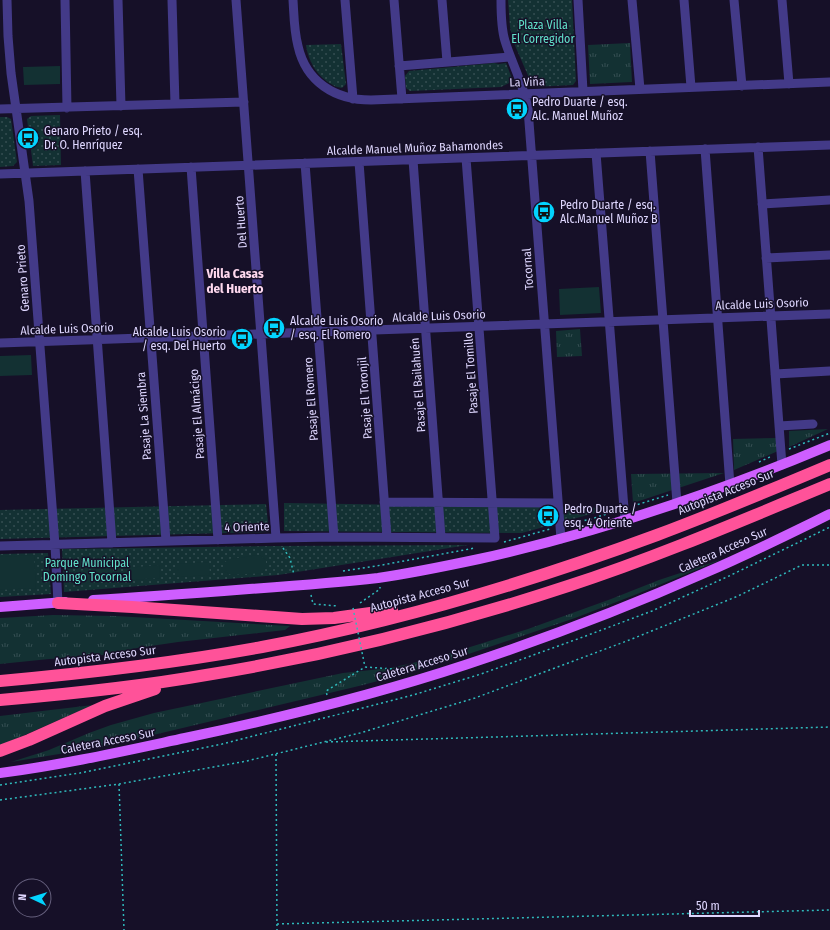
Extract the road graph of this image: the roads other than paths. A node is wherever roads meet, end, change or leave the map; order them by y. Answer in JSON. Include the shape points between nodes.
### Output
{"nodes":[{"id":1,"x":7,"y":0,"type":"edge"},
{"id":2,"x":65,"y":0,"type":"edge"},
{"id":3,"x":118,"y":0,"type":"edge"},
{"id":4,"x":172,"y":0,"type":"edge"},
{"id":5,"x":236,"y":0,"type":"edge"},
{"id":6,"x":293,"y":0,"type":"edge"},
{"id":7,"x":345,"y":0,"type":"edge"},
{"id":8,"x":394,"y":0,"type":"edge"},
{"id":9,"x":442,"y":0,"type":"edge"},
{"id":10,"x":501,"y":0,"type":"edge"},
{"id":11,"x":578,"y":0,"type":"edge"},
{"id":12,"x":632,"y":0,"type":"edge"},
{"id":13,"x":684,"y":0,"type":"edge"},
{"id":14,"x":734,"y":0,"type":"edge"},
{"id":15,"x":782,"y":0,"type":"edge"},
{"id":16,"x":510,"y":57,"type":"junction"},
{"id":17,"x":447,"y":62,"type":"junction"},
{"id":18,"x":399,"y":66,"type":"junction"},
{"id":19,"x":830,"y":82,"type":"edge"},
{"id":20,"x":789,"y":84,"type":"junction"},
{"id":21,"x":742,"y":86,"type":"junction"},
{"id":22,"x":691,"y":88,"type":"junction"},
{"id":23,"x":640,"y":89,"type":"junction"},
{"id":24,"x":583,"y":92,"type":"junction"},
{"id":25,"x":525,"y":94,"type":"junction"},
{"id":26,"x":402,"y":98,"type":"junction"},
{"id":27,"x":353,"y":99,"type":"junction"},
{"id":28,"x":244,"y":102,"type":"junction"},
{"id":29,"x":174,"y":104,"type":"junction"},
{"id":30,"x":121,"y":106,"type":"junction"},
{"id":31,"x":67,"y":108,"type":"junction"},
{"id":32,"x":0,"y":109,"type":"edge"},
{"id":33,"x":16,"y":109,"type":"junction"},
{"id":34,"x":830,"y":145,"type":"edge"},
{"id":35,"x":758,"y":147,"type":"junction"},
{"id":36,"x":705,"y":149,"type":"junction"},
{"id":37,"x":650,"y":151,"type":"junction"},
{"id":38,"x":596,"y":153,"type":"junction"},
{"id":39,"x":532,"y":156,"type":"junction"},
{"id":40,"x":466,"y":158,"type":"junction"},
{"id":41,"x":413,"y":160,"type":"junction"},
{"id":42,"x":359,"y":162,"type":"junction"},
{"id":43,"x":305,"y":163,"type":"junction"},
{"id":44,"x":248,"y":165,"type":"junction"},
{"id":45,"x":191,"y":167,"type":"junction"},
{"id":46,"x":138,"y":169,"type":"junction"},
{"id":47,"x":85,"y":171,"type":"junction"},
{"id":48,"x":26,"y":173,"type":"junction"},
{"id":49,"x":0,"y":174,"type":"edge"},
{"id":50,"x":830,"y":200,"type":"edge"},
{"id":51,"x":762,"y":204,"type":"junction"},
{"id":52,"x":830,"y":255,"type":"edge"},
{"id":53,"x":766,"y":258,"type":"junction"},
{"id":54,"x":830,"y":314,"type":"edge"},
{"id":55,"x":771,"y":316,"type":"junction"},
{"id":56,"x":717,"y":318,"type":"junction"},
{"id":57,"x":663,"y":320,"type":"junction"},
{"id":58,"x":609,"y":322,"type":"junction"},
{"id":59,"x":544,"y":324,"type":"junction"},
{"id":60,"x":479,"y":326,"type":"junction"},
{"id":61,"x":425,"y":328,"type":"junction"},
{"id":62,"x":372,"y":330,"type":"junction"},
{"id":63,"x":318,"y":332,"type":"junction"},
{"id":64,"x":261,"y":334,"type":"junction"},
{"id":65,"x":204,"y":336,"type":"junction"},
{"id":66,"x":150,"y":338,"type":"junction"},
{"id":67,"x":97,"y":340,"type":"junction"},
{"id":68,"x":40,"y":342,"type":"junction"},
{"id":69,"x":0,"y":343,"type":"edge"},
{"id":70,"x":830,"y":371,"type":"edge"},
{"id":71,"x":775,"y":374,"type":"junction"},
{"id":72,"x":813,"y":424,"type":"dead end"},
{"id":73,"x":779,"y":426,"type":"junction"},
{"id":74,"x":830,"y":445,"type":"edge"},
{"id":75,"x":782,"y":465,"type":"junction"},
{"id":76,"x":830,"y":465,"type":"edge"},
{"id":77,"x":830,"y":484,"type":"edge"},
{"id":78,"x":730,"y":485,"type":"junction"},
{"id":79,"x":384,"y":502,"type":"junction"},
{"id":80,"x":438,"y":502,"type":"junction"},
{"id":81,"x":493,"y":502,"type":"junction"},
{"id":82,"x":558,"y":503,"type":"junction"},
{"id":83,"x":677,"y":504,"type":"junction"},
{"id":84,"x":830,"y":514,"type":"edge"},
{"id":85,"x":625,"y":521,"type":"junction"},
{"id":86,"x":334,"y":537,"type":"junction"},
{"id":87,"x":387,"y":537,"type":"junction"},
{"id":88,"x":441,"y":537,"type":"junction"},
{"id":89,"x":276,"y":538,"type":"junction"},
{"id":90,"x":495,"y":538,"type":"joint"},
{"id":91,"x":561,"y":539,"type":"junction"},
{"id":92,"x":218,"y":540,"type":"junction"},
{"id":93,"x":166,"y":541,"type":"junction"},
{"id":94,"x":112,"y":543,"type":"junction"},
{"id":95,"x":55,"y":545,"type":"junction"},
{"id":96,"x":0,"y":546,"type":"edge"},
{"id":97,"x":451,"y":602,"type":"junction"},
{"id":98,"x":58,"y":603,"type":"junction"},
{"id":99,"x":0,"y":607,"type":"edge"},
{"id":100,"x":205,"y":676,"type":"junction"},
{"id":101,"x":0,"y":681,"type":"edge"},
{"id":102,"x":0,"y":700,"type":"edge"},
{"id":103,"x":0,"y":751,"type":"edge"},
{"id":104,"x":0,"y":773,"type":"edge"}],
"edges":[{"from":1,"to":33,"type":"street","name":"Genaro Prieto","via":[[9,50]]},
{"from":2,"to":31,"type":"street"},
{"from":3,"to":30,"type":"street"},
{"from":4,"to":29,"type":"street"},
{"from":5,"to":28,"type":"street","name":"Del Huerto"},
{"from":6,"to":27,"type":"street","name":"La Viña","via":[[298,47],[304,63],[323,86]]},
{"from":7,"to":27,"type":"street"},
{"from":8,"to":18,"type":"street"},
{"from":9,"to":17,"type":"street"},
{"from":10,"to":16,"type":"street","name":"Tocornal","via":[[503,34]]},
{"from":11,"to":24,"type":"street"},
{"from":12,"to":23,"type":"street"},
{"from":13,"to":22,"type":"street"},
{"from":14,"to":21,"type":"street"},
{"from":15,"to":20,"type":"street"},
{"from":16,"to":17,"type":"street"},
{"from":16,"to":25,"type":"street","name":"Tocornal"},
{"from":17,"to":18,"type":"street"},
{"from":18,"to":26,"type":"street"},
{"from":19,"to":20,"type":"street","name":"La Viña"},
{"from":20,"to":21,"type":"street","name":"La Viña"},
{"from":21,"to":22,"type":"street","name":"La Viña"},
{"from":22,"to":23,"type":"street","name":"La Viña"},
{"from":23,"to":24,"type":"street","name":"La Viña"},
{"from":24,"to":25,"type":"street","name":"La Viña"},
{"from":25,"to":26,"type":"street","name":"La Viña"},
{"from":25,"to":39,"type":"street","name":"Tocornal"},
{"from":26,"to":27,"type":"street","name":"La Viña"},
{"from":28,"to":29,"type":"street"},
{"from":28,"to":44,"type":"street","name":"Del Huerto"},
{"from":29,"to":30,"type":"street"},
{"from":30,"to":31,"type":"street"},
{"from":31,"to":33,"type":"street"},
{"from":32,"to":33,"type":"street"},
{"from":33,"to":48,"type":"street","name":"Genaro Prieto"},
{"from":34,"to":35,"type":"street","name":"Alcalde Manuel Muñoz Bahamondes"},
{"from":35,"to":36,"type":"street","name":"Alcalde Manuel Muñoz Bahamondes"},
{"from":35,"to":51,"type":"street"},
{"from":36,"to":37,"type":"street","name":"Alcalde Manuel Muñoz Bahamondes"},
{"from":36,"to":56,"type":"street"},
{"from":37,"to":38,"type":"street","name":"Alcalde Manuel Muñoz Bahamondes"},
{"from":37,"to":57,"type":"street"},
{"from":38,"to":39,"type":"street","name":"Alcalde Manuel Muñoz Bahamondes"},
{"from":38,"to":58,"type":"street"},
{"from":39,"to":40,"type":"street","name":"Alcalde Manuel Muñoz Bahamondes"},
{"from":39,"to":59,"type":"street","name":"Tocornal"},
{"from":40,"to":41,"type":"street","name":"Alcalde Manuel Muñoz Bahamondes"},
{"from":40,"to":60,"type":"street","name":"Pasaje El Tomillo"},
{"from":41,"to":42,"type":"street","name":"Alcalde Manuel Muñoz Bahamondes"},
{"from":41,"to":61,"type":"street","name":"Pasaje El Bailahuén"},
{"from":42,"to":43,"type":"street","name":"Alcalde Manuel Muñoz Bahamondes"},
{"from":42,"to":62,"type":"street","name":"Pasaje El Toronjil"},
{"from":43,"to":44,"type":"street","name":"Alcalde Manuel Muñoz Bahamondes"},
{"from":43,"to":63,"type":"street","name":"Pasaje El Romero"},
{"from":44,"to":45,"type":"street","name":"Alcalde Manuel Muñoz Bahamondes"},
{"from":44,"to":64,"type":"street","name":"Del Huerto"},
{"from":45,"to":46,"type":"street","name":"Alcalde Manuel Muñoz Bahamondes"},
{"from":45,"to":65,"type":"street","name":"Pasaje El Almácigo"},
{"from":46,"to":47,"type":"street","name":"Alcalde Manuel Muñoz Bahamondes"},
{"from":46,"to":66,"type":"street","name":"Pasaje La Siembra"},
{"from":47,"to":48,"type":"street","name":"Alcalde Manuel Muñoz Bahamondes"},
{"from":47,"to":67,"type":"street"},
{"from":48,"to":49,"type":"street","name":"Alcalde Manuel Muñoz Bahamondes"},
{"from":48,"to":68,"type":"street","name":"Genaro Prieto"},
{"from":50,"to":51,"type":"street"},
{"from":51,"to":53,"type":"street"},
{"from":52,"to":53,"type":"street"},
{"from":53,"to":55,"type":"street"},
{"from":54,"to":55,"type":"street","name":"Alcalde Luis Osorio"},
{"from":55,"to":56,"type":"street","name":"Alcalde Luis Osorio"},
{"from":55,"to":71,"type":"street"},
{"from":56,"to":57,"type":"street","name":"Alcalde Luis Osorio"},
{"from":56,"to":78,"type":"street"},
{"from":57,"to":58,"type":"street","name":"Alcalde Luis Osorio"},
{"from":57,"to":83,"type":"street"},
{"from":58,"to":59,"type":"street","name":"Alcalde Luis Osorio"},
{"from":58,"to":85,"type":"street"},
{"from":59,"to":60,"type":"street","name":"Alcalde Luis Osorio"},
{"from":59,"to":82,"type":"street","name":"Tocornal"},
{"from":60,"to":61,"type":"street","name":"Alcalde Luis Osorio"},
{"from":60,"to":81,"type":"street","name":"Pasaje El Tomillo"},
{"from":61,"to":62,"type":"street","name":"Alcalde Luis Osorio"},
{"from":61,"to":80,"type":"street","name":"Pasaje El Bailahuén"},
{"from":62,"to":63,"type":"street","name":"Alcalde Luis Osorio"},
{"from":62,"to":79,"type":"street","name":"Pasaje El Toronjil"},
{"from":63,"to":64,"type":"street","name":"Alcalde Luis Osorio"},
{"from":63,"to":86,"type":"street","name":"Pasaje El Romero"},
{"from":64,"to":65,"type":"street","name":"Alcalde Luis Osorio"},
{"from":64,"to":89,"type":"street","name":"Del Huerto"},
{"from":65,"to":66,"type":"street","name":"Alcalde Luis Osorio"},
{"from":65,"to":92,"type":"street","name":"Pasaje El Almácigo"},
{"from":66,"to":67,"type":"street","name":"Alcalde Luis Osorio"},
{"from":66,"to":93,"type":"street","name":"Pasaje La Siembra"},
{"from":67,"to":68,"type":"street","name":"Alcalde Luis Osorio"},
{"from":67,"to":94,"type":"street"},
{"from":68,"to":69,"type":"street","name":"Alcalde Luis Osorio"},
{"from":68,"to":95,"type":"street","name":"Genaro Prieto"},
{"from":70,"to":71,"type":"street"},
{"from":71,"to":73,"type":"street"},
{"from":72,"to":73,"type":"street"},
{"from":73,"to":75,"type":"street"},
{"from":74,"to":75,"type":"main road"},
{"from":75,"to":78,"type":"main road"},
{"from":76,"to":97,"type":"highway","name":"Autopista Acceso Sur","via":[[650,537]]},
{"from":77,"to":100,"type":"highway","via":[[654,556],[516,603],[377,641]]},
{"from":78,"to":83,"type":"main road"},
{"from":79,"to":80,"type":"street"},
{"from":79,"to":87,"type":"street","name":"Pasaje El Toronjil"},
{"from":80,"to":81,"type":"street"},
{"from":80,"to":88,"type":"street","name":"Pasaje El Bailahuén"},
{"from":81,"to":82,"type":"street"},
{"from":81,"to":90,"type":"street","name":"Pasaje El Tomillo"},
{"from":82,"to":91,"type":"street","name":"Tocornal"},
{"from":83,"to":85,"type":"main road"},
{"from":84,"to":104,"type":"main road","name":"Caletera Acceso Sur","via":[[709,571],[597,618],[411,682],[330,705],[204,734],[92,758]]},
{"from":85,"to":91,"type":"main road"},
{"from":86,"to":87,"type":"street","name":"4 Oriente"},
{"from":86,"to":89,"type":"street","name":"4 Oriente"},
{"from":87,"to":88,"type":"street","name":"4 Oriente"},
{"from":88,"to":90,"type":"street","name":"4 Oriente"},
{"from":89,"to":92,"type":"street","name":"4 Oriente"},
{"from":91,"to":98,"type":"main road","via":[[412,572],[351,581]]},
{"from":92,"to":93,"type":"street","name":"4 Oriente"},
{"from":93,"to":94,"type":"street","name":"4 Oriente"},
{"from":94,"to":95,"type":"street","name":"4 Oriente"},
{"from":95,"to":96,"type":"street","name":"4 Oriente"},
{"from":95,"to":98,"type":"street","name":"Genaro Prieto"},
{"from":97,"to":98,"type":"highway","via":[[334,618],[302,619]]},
{"from":97,"to":101,"type":"highway","name":"Autopista Acceso Sur","via":[[263,647],[125,668]]},
{"from":98,"to":99,"type":"main road"},
{"from":100,"to":102,"type":"highway"},
{"from":100,"to":103,"type":"highway","via":[[111,704]]}]}
